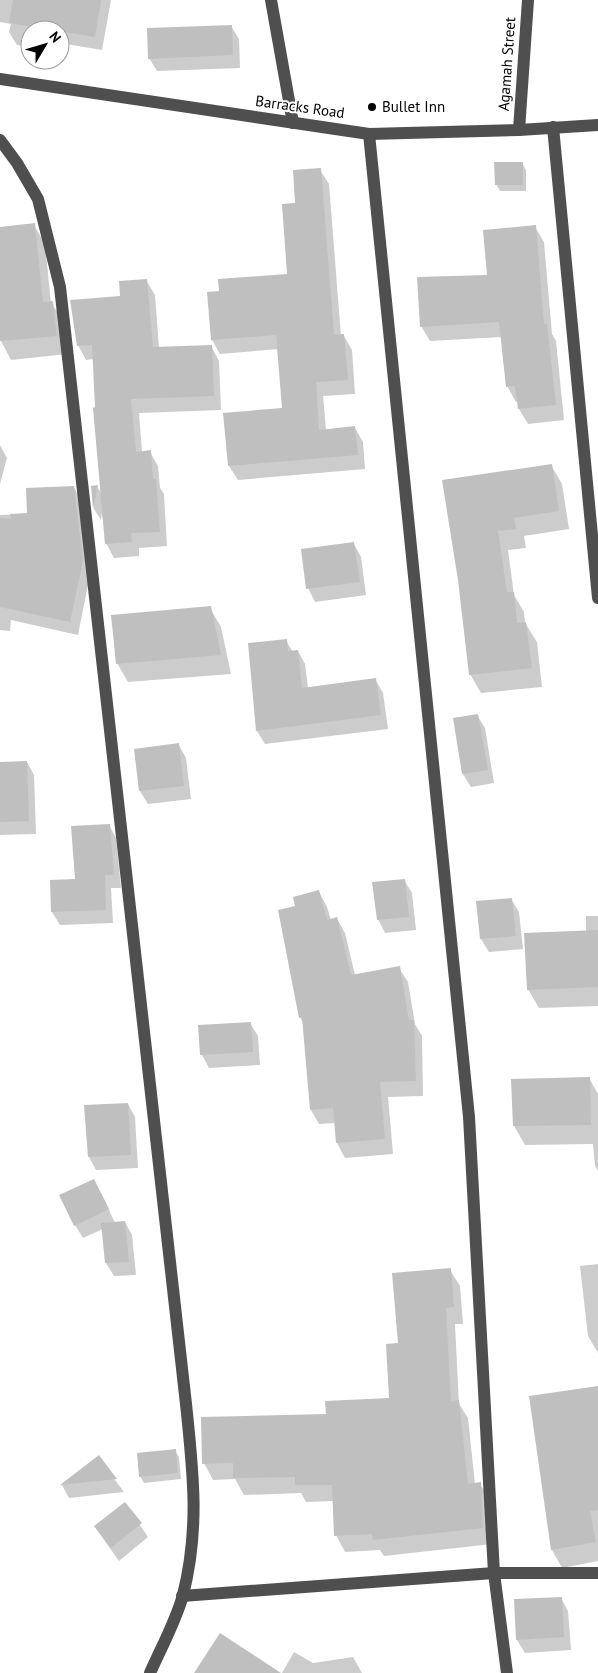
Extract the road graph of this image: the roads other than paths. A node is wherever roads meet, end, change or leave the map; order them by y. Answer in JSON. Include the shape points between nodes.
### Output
{"nodes":[{"id":1,"x":271,"y":0,"type":"edge"},
{"id":2,"x":528,"y":0,"type":"edge"},
{"id":3,"x":0,"y":79,"type":"edge"},
{"id":4,"x":293,"y":123,"type":"junction"},
{"id":5,"x":598,"y":125,"type":"edge"},
{"id":6,"x":553,"y":127,"type":"junction"},
{"id":7,"x":519,"y":130,"type":"junction"},
{"id":8,"x":369,"y":134,"type":"junction"},
{"id":9,"x":0,"y":140,"type":"edge"},
{"id":10,"x":598,"y":598,"type":"edge"},
{"id":11,"x":494,"y":1573,"type":"junction"},
{"id":12,"x":598,"y":1573,"type":"edge"},
{"id":13,"x":182,"y":1596,"type":"junction"},
{"id":14,"x":150,"y":1673,"type":"edge"},
{"id":15,"x":507,"y":1673,"type":"edge"}],
"edges":[{"from":1,"to":4,"type":"street"},
{"from":2,"to":7,"type":"street","name":"Agamah Street"},
{"from":3,"to":4,"type":"street","name":"Barracks Road"},
{"from":4,"to":8,"type":"street","name":"Barracks Road"},
{"from":5,"to":6,"type":"street","name":"Barracks Road"},
{"from":6,"to":7,"type":"street","name":"Barracks Road"},
{"from":6,"to":10,"type":"street"},
{"from":7,"to":8,"type":"street","name":"Barracks Road"},
{"from":8,"to":11,"type":"street","via":[[469,1117]]},
{"from":9,"to":13,"type":"street","via":[[38,199],[60,287],[194,1481],[193,1536]]},
{"from":11,"to":12,"type":"street"},
{"from":11,"to":13,"type":"street"},
{"from":11,"to":15,"type":"street"},
{"from":13,"to":14,"type":"street"}]}
